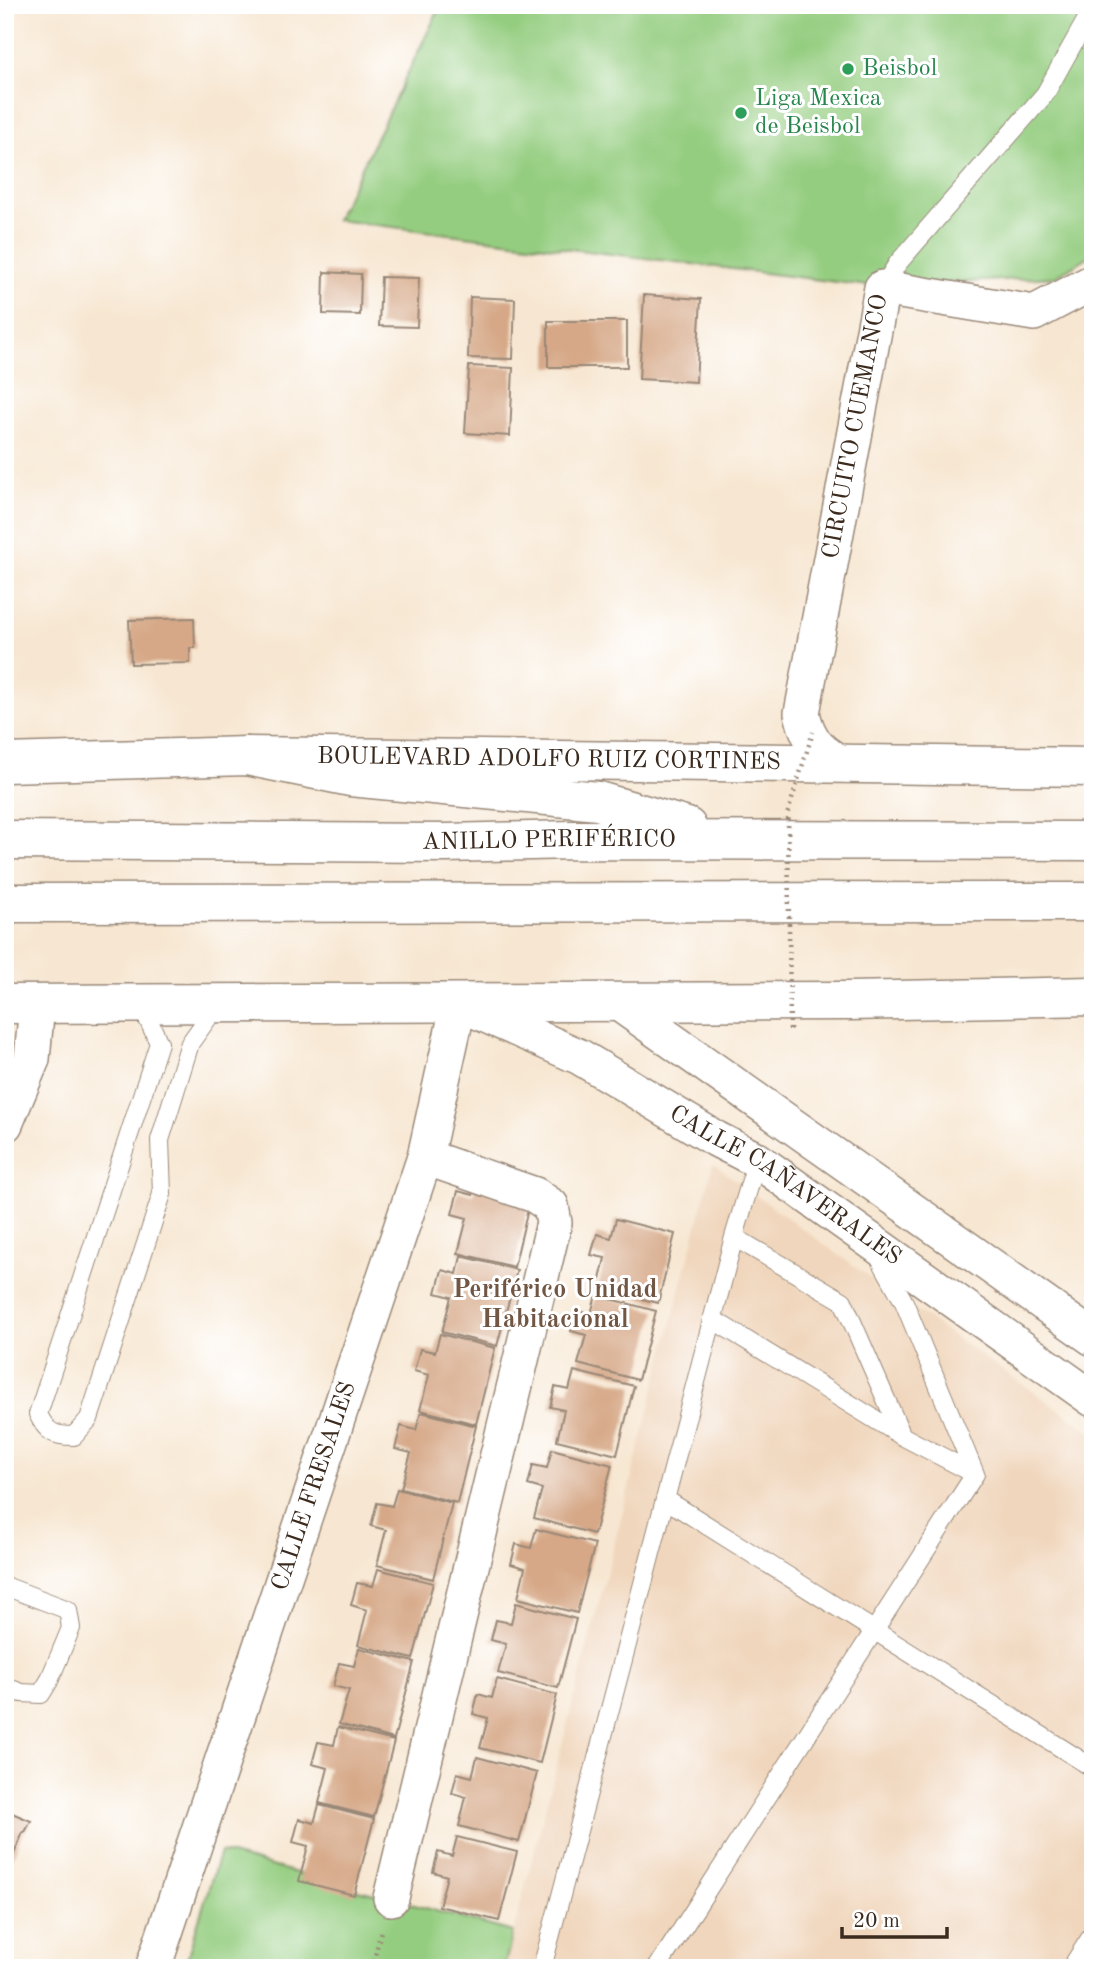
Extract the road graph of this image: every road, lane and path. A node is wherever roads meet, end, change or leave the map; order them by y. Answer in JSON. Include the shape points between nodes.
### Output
{"nodes":[{"id":1,"x":1093,"y":8,"type":"edge"},
{"id":2,"x":1093,"y":282,"type":"edge"},
{"id":3,"x":882,"y":288,"type":"junction"},
{"id":4,"x":808,"y":716,"type":"junction"},
{"id":5,"x":247,"y":756,"type":"junction"},
{"id":6,"x":5,"y":764,"type":"edge"},
{"id":7,"x":753,"y":764,"type":"junction"},
{"id":8,"x":847,"y":765,"type":"junction"},
{"id":9,"x":1093,"y":767,"type":"edge"},
{"id":10,"x":5,"y":840,"type":"edge"},
{"id":11,"x":732,"y":840,"type":"junction"},
{"id":12,"x":1093,"y":841,"type":"edge"},
{"id":13,"x":1093,"y":902,"type":"edge"},
{"id":14,"x":5,"y":903,"type":"edge"},
{"id":15,"x":1093,"y":996,"type":"edge"},
{"id":16,"x":617,"y":1002,"type":"junction"},
{"id":17,"x":459,"y":1003,"type":"junction"},
{"id":18,"x":21,"y":1004,"type":"edge"},
{"id":19,"x":141,"y":1004,"type":"junction"},
{"id":20,"x":218,"y":1004,"type":"junction"},
{"id":21,"x":790,"y":1031,"type":"dead end"},
{"id":22,"x":746,"y":1095,"type":"junction"},
{"id":23,"x":5,"y":1124,"type":"edge"},
{"id":24,"x":716,"y":1139,"type":"junction"},
{"id":25,"x":425,"y":1157,"type":"junction"},
{"id":26,"x":757,"y":1160,"type":"junction"},
{"id":27,"x":734,"y":1237,"type":"junction"},
{"id":28,"x":870,"y":1241,"type":"junction"},
{"id":29,"x":1093,"y":1313,"type":"edge"},
{"id":30,"x":1058,"y":1314,"type":"junction"},
{"id":31,"x":712,"y":1320,"type":"junction"},
{"id":32,"x":1093,"y":1338,"type":"edge"},
{"id":33,"x":1014,"y":1343,"type":"junction"},
{"id":34,"x":1091,"y":1396,"type":"edge"},
{"id":35,"x":902,"y":1436,"type":"junction"},
{"id":36,"x":975,"y":1474,"type":"junction"},
{"id":37,"x":665,"y":1499,"type":"junction"},
{"id":38,"x":5,"y":1586,"type":"edge"},
{"id":39,"x":875,"y":1631,"type":"junction"},
{"id":40,"x":5,"y":1687,"type":"edge"},
{"id":41,"x":1093,"y":1768,"type":"edge"},
{"id":42,"x":391,"y":1898,"type":"dead end"},
{"id":43,"x":1093,"y":1934,"type":"edge"},
{"id":44,"x":153,"y":1968,"type":"edge"},
{"id":45,"x":542,"y":1968,"type":"edge"},
{"id":46,"x":657,"y":1968,"type":"edge"},
{"id":47,"x":1071,"y":1968,"type":"edge"}],
"edges":[{"from":1,"to":3,"type":"lane","via":[[1045,94]]},
{"from":2,"to":3,"type":"street","name":"CIRCUITO CUEMANCO","via":[[1034,313]]},
{"from":3,"to":4,"type":"street","name":"CIRCUITO CUEMANCO"},
{"from":4,"to":7,"type":"street","name":"CIRCUITO CUEMANCO"},
{"from":4,"to":8,"type":"street","name":"CIRCUITO CUEMANCO","via":[[802,713],[810,739],[820,751]]},
{"from":4,"to":21,"type":"path","bridge":true,"via":[[788,812]]},
{"from":5,"to":6,"type":"main road","name":"BOULEVARD ADOLFO RUIZ CORTINES"},
{"from":5,"to":7,"type":"main road","name":"BOULEVARD ADOLFO RUIZ CORTINES"},
{"from":5,"to":11,"type":"main road","via":[[350,777],[597,801]]},
{"from":7,"to":8,"type":"main road","name":"BOULEVARD ADOLFO RUIZ CORTINES"},
{"from":8,"to":9,"type":"main road","name":"BOULEVARD ADOLFO RUIZ CORTINES"},
{"from":10,"to":11,"type":"main road","name":"ANILLO PERIFÉRICO"},
{"from":11,"to":12,"type":"main road","name":"ANILLO PERIFÉRICO"},
{"from":13,"to":14,"type":"main road"},
{"from":15,"to":16,"type":"main road"},
{"from":16,"to":17,"type":"main road"},
{"from":16,"to":22,"type":"street","name":"CALLE CAÑAVERALES"},
{"from":17,"to":20,"type":"main road"},
{"from":17,"to":24,"type":"street","name":"CALLE CAÑAVERALES","via":[[580,1058]]},
{"from":17,"to":25,"type":"street","name":"CALLE FRESALES"},
{"from":18,"to":19,"type":"main road"},
{"from":18,"to":23,"type":"street","via":[[32,1059]]},
{"from":19,"to":20,"type":"main road"},
{"from":19,"to":20,"type":"lane","via":[[159,1043],[38,1414],[43,1426],[57,1436],[74,1436],[89,1419],[162,1194],[160,1140],[190,1043]]},
{"from":22,"to":24,"type":"street"},
{"from":22,"to":30,"type":"street","name":"CALLE CAÑAVERALES"},
{"from":24,"to":26,"type":"street","name":"CALLE CAÑAVERALES"},
{"from":25,"to":42,"type":"street","via":[[535,1195],[551,1206],[554,1223]]},
{"from":25,"to":44,"type":"street","name":"CALLE FRESALES"},
{"from":26,"to":27,"type":"lane"},
{"from":26,"to":28,"type":"street","name":"CALLE CAÑAVERALES"},
{"from":27,"to":31,"type":"lane"},
{"from":27,"to":35,"type":"lane","via":[[844,1301]]},
{"from":28,"to":33,"type":"street","name":"CALLE CAÑAVERALES"},
{"from":28,"to":36,"type":"lane","via":[[904,1302]]},
{"from":29,"to":30,"type":"street"},
{"from":30,"to":32,"type":"street","name":"CALLE CAÑAVERALES"},
{"from":30,"to":33,"type":"street"},
{"from":31,"to":35,"type":"lane"},
{"from":31,"to":37,"type":"lane"},
{"from":33,"to":34,"type":"street","name":"CALLE CAÑAVERALES"},
{"from":35,"to":36,"type":"lane"},
{"from":36,"to":39,"type":"lane"},
{"from":37,"to":39,"type":"lane"},
{"from":37,"to":45,"type":"lane"},
{"from":38,"to":40,"type":"lane","via":[[68,1610],[71,1628],[40,1694]]},
{"from":39,"to":41,"type":"lane"},
{"from":39,"to":46,"type":"lane"},
{"from":43,"to":47,"type":"lane"}]}
